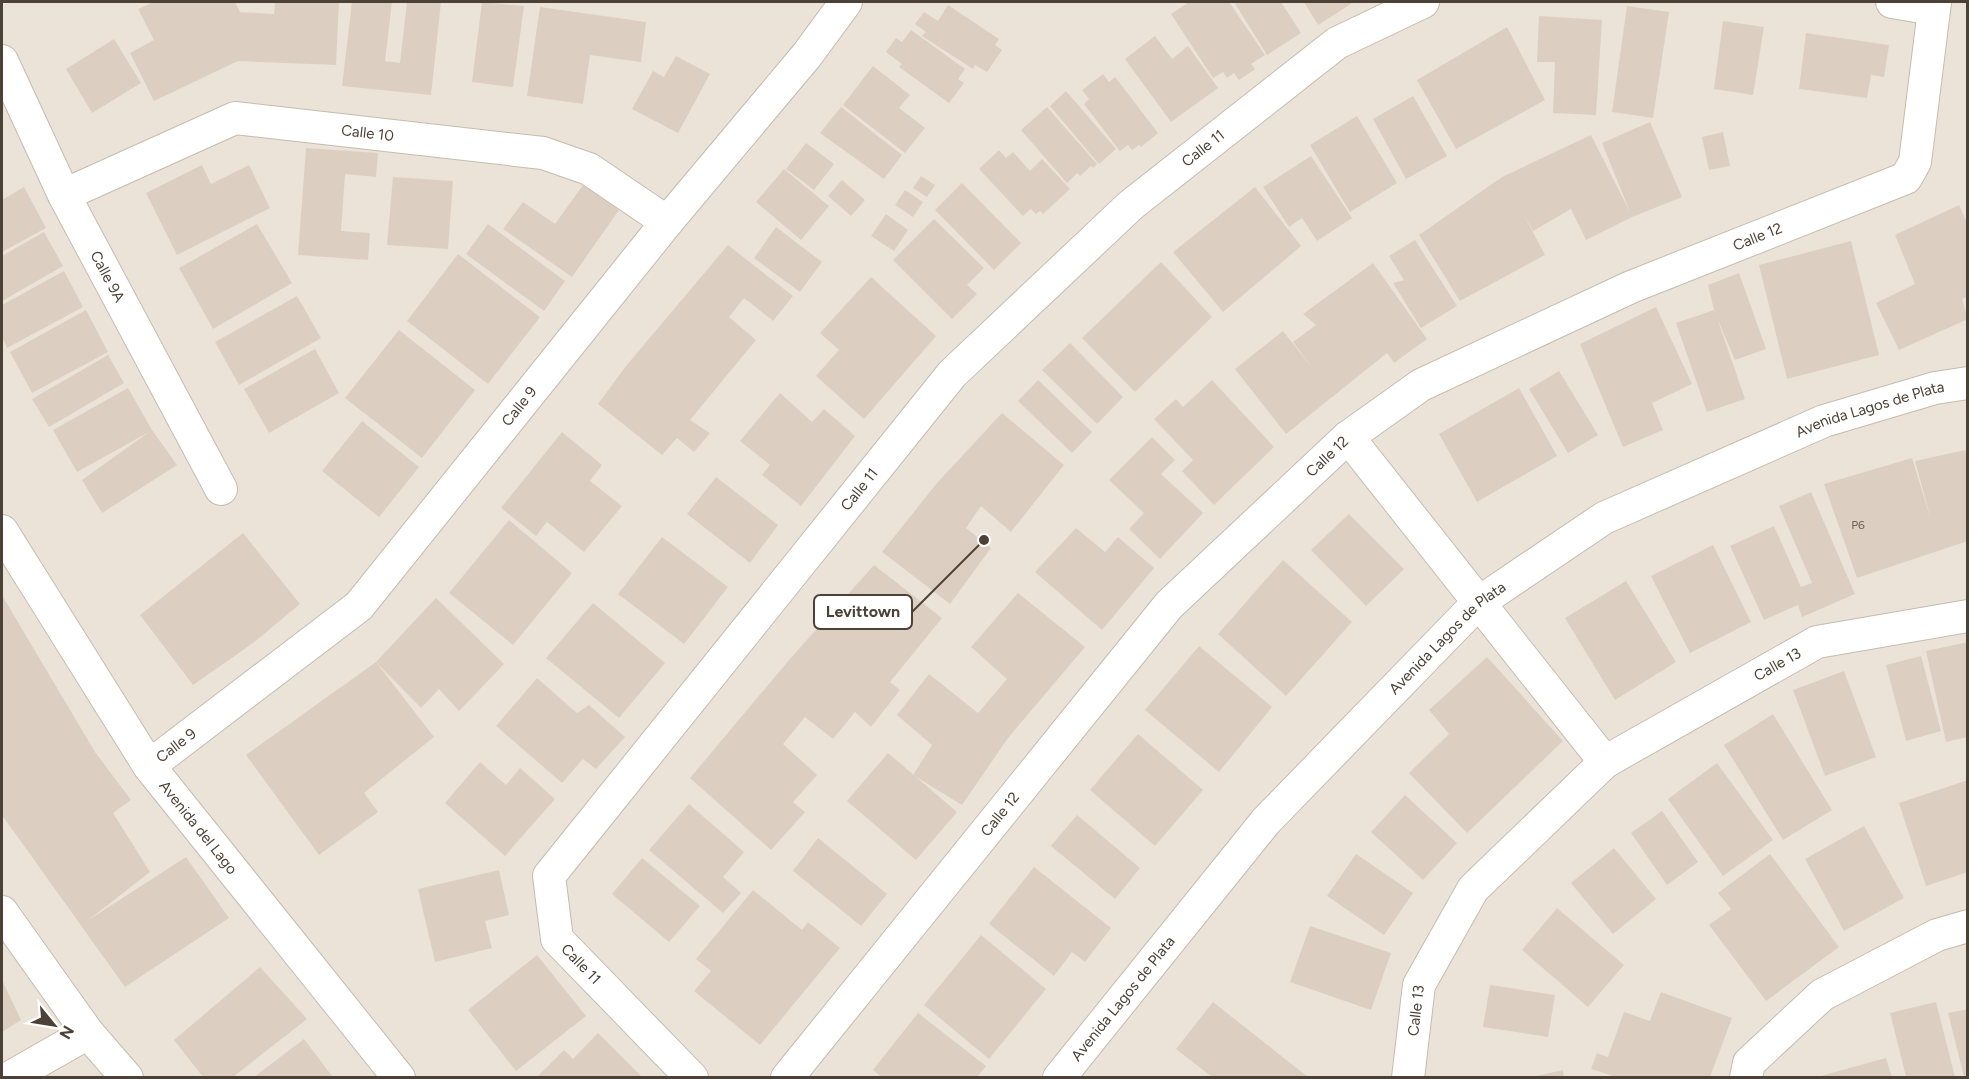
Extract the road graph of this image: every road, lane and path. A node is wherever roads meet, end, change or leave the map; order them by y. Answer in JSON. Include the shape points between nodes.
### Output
{"nodes":[{"id":1,"x":846,"y":2,"type":"edge"},
{"id":2,"x":1423,"y":2,"type":"edge"},
{"id":3,"x":1892,"y":2,"type":"edge"},
{"id":4,"x":1935,"y":5,"type":"edge"},
{"id":5,"x":2,"y":62,"type":"edge"},
{"id":6,"x":64,"y":195,"type":"junction"},
{"id":7,"x":667,"y":222,"type":"junction"},
{"id":8,"x":1968,"y":382,"type":"edge"},
{"id":9,"x":1348,"y":437,"type":"junction"},
{"id":10,"x":221,"y":489,"type":"dead end"},
{"id":11,"x":2,"y":531,"type":"edge"},
{"id":12,"x":1478,"y":603,"type":"junction"},
{"id":13,"x":1968,"y":616,"type":"edge"},
{"id":14,"x":1605,"y":762,"type":"junction"},
{"id":15,"x":149,"y":766,"type":"junction"},
{"id":16,"x":2,"y":912,"type":"edge"},
{"id":17,"x":1968,"y":926,"type":"edge"},
{"id":18,"x":88,"y":1033,"type":"junction"},
{"id":19,"x":9,"y":1077,"type":"edge"},
{"id":20,"x":127,"y":1077,"type":"edge"},
{"id":21,"x":399,"y":1077,"type":"edge"},
{"id":22,"x":692,"y":1077,"type":"edge"},
{"id":23,"x":786,"y":1077,"type":"edge"},
{"id":24,"x":1059,"y":1077,"type":"edge"},
{"id":25,"x":1408,"y":1077,"type":"edge"},
{"id":26,"x":1746,"y":1077,"type":"edge"}],
"edges":[{"from":1,"to":7,"type":"street","name":"Calle 9","via":[[807,55]]},
{"from":2,"to":22,"type":"street","name":"Calle 11","via":[[1337,43],[1140,198],[952,374],[549,876],[557,939]]},
{"from":3,"to":4,"type":"street"},
{"from":4,"to":9,"type":"street","name":"Calle 12","via":[[1915,162],[1906,178],[1620,292],[1421,385]]},
{"from":5,"to":6,"type":"street","name":"Calle 9A"},
{"from":6,"to":7,"type":"street","name":"Calle 10","via":[[235,118],[543,153],[589,169]]},
{"from":6,"to":10,"type":"street","name":"Calle 9A"},
{"from":7,"to":15,"type":"street","name":"Calle 9","via":[[358,606]]},
{"from":8,"to":12,"type":"street","name":"Avenida Lagos de Plata","via":[[1824,421],[1604,518]]},
{"from":9,"to":12,"type":"street"},
{"from":9,"to":23,"type":"street","name":"Calle 12","via":[[1169,605]]},
{"from":11,"to":15,"type":"street","name":"Avenida del Lago"},
{"from":12,"to":14,"type":"street"},
{"from":12,"to":24,"type":"street","name":"Avenida Lagos de Plata","via":[[1266,820]]},
{"from":13,"to":14,"type":"street","name":"Calle 13","via":[[1817,642]]},
{"from":14,"to":25,"type":"street","name":"Calle 13","via":[[1473,889],[1419,985]]},
{"from":15,"to":21,"type":"street","name":"Avenida del Lago"},
{"from":16,"to":18,"type":"street"},
{"from":17,"to":26,"type":"street","via":[[1937,935],[1822,995],[1749,1063]]},
{"from":18,"to":19,"type":"street"},
{"from":18,"to":20,"type":"street"}]}
